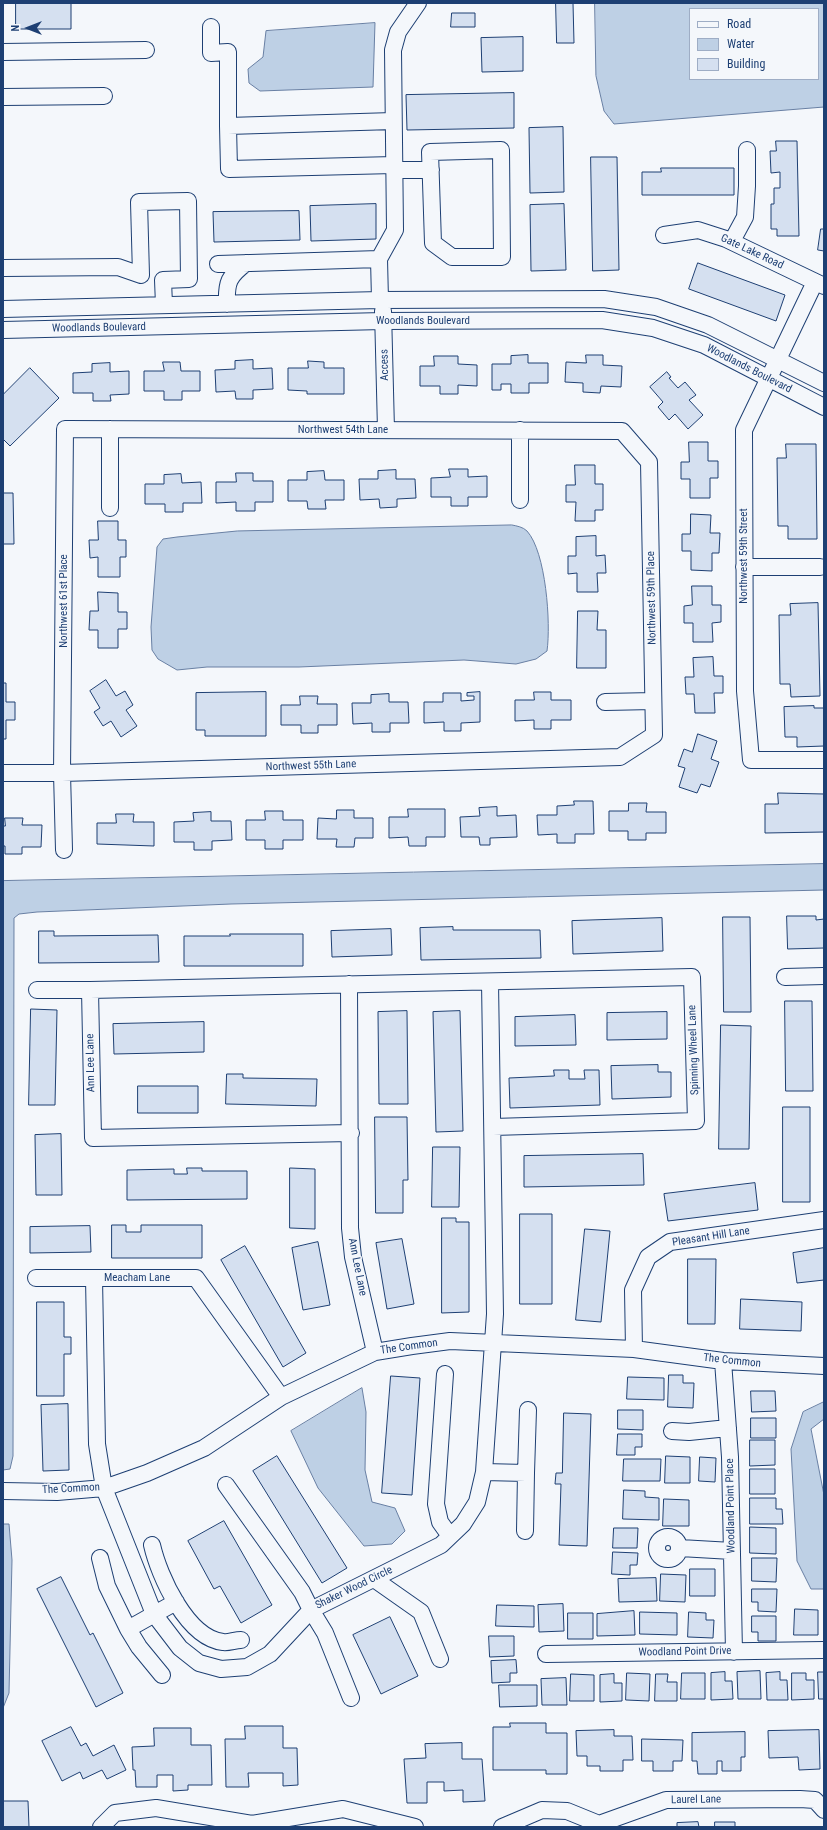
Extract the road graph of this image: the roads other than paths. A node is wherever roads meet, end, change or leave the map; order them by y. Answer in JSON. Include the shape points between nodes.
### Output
{"nodes":[{"id":1,"x":418,"y":3,"type":"edge"},
{"id":2,"x":210,"y":27,"type":"dead end"},
{"id":3,"x":146,"y":50,"type":"dead end"},
{"id":4,"x":3,"y":52,"type":"edge"},
{"id":5,"x":104,"y":96,"type":"dead end"},
{"id":6,"x":3,"y":97,"type":"edge"},
{"id":7,"x":393,"y":121,"type":"junction"},
{"id":8,"x":228,"y":126,"type":"junction"},
{"id":9,"x":747,"y":150,"type":"dead end"},
{"id":10,"x":394,"y":168,"type":"junction"},
{"id":11,"x":431,"y":170,"type":"junction"},
{"id":12,"x":664,"y":235,"type":"dead end"},
{"id":13,"x":732,"y":241,"type":"junction"},
{"id":14,"x":379,"y":259,"type":"junction"},
{"id":15,"x":246,"y":263,"type":"junction"},
{"id":16,"x":218,"y":264,"type":"dead end"},
{"id":17,"x":3,"y":268,"type":"edge"},
{"id":18,"x":141,"y":275,"type":"junction"},
{"id":19,"x":163,"y":280,"type":"junction"},
{"id":20,"x":819,"y":284,"type":"edge"},
{"id":21,"x":381,"y":300,"type":"junction"},
{"id":22,"x":227,"y":304,"type":"junction"},
{"id":23,"x":164,"y":305,"type":"junction"},
{"id":24,"x":3,"y":309,"type":"edge"},
{"id":25,"x":383,"y":321,"type":"junction"},
{"id":26,"x":3,"y":330,"type":"edge"},
{"id":27,"x":777,"y":359,"type":"junction"},
{"id":28,"x":768,"y":378,"type":"junction"},
{"id":29,"x":824,"y":383,"type":"edge"},
{"id":30,"x":824,"y":407,"type":"edge"},
{"id":31,"x":65,"y":429,"type":"joint"},
{"id":32,"x":110,"y":429,"type":"junction"},
{"id":33,"x":386,"y":430,"type":"junction"},
{"id":34,"x":520,"y":430,"type":"junction"},
{"id":35,"x":622,"y":431,"type":"joint"},
{"id":36,"x":520,"y":500,"type":"dead end"},
{"id":37,"x":110,"y":508,"type":"dead end"},
{"id":38,"x":744,"y":567,"type":"junction"},
{"id":39,"x":820,"y":568,"type":"dead end"},
{"id":40,"x":653,"y":701,"type":"junction"},
{"id":41,"x":605,"y":702,"type":"dead end"},
{"id":42,"x":620,"y":757,"type":"joint"},
{"id":43,"x":824,"y":760,"type":"edge"},
{"id":44,"x":3,"y":773,"type":"edge"},
{"id":45,"x":62,"y":773,"type":"junction"},
{"id":46,"x":64,"y":850,"type":"dead end"},
{"id":47,"x":824,"y":976,"type":"edge"},
{"id":48,"x":785,"y":977,"type":"dead end"},
{"id":49,"x":490,"y":982,"type":"junction"},
{"id":50,"x":349,"y":984,"type":"junction"},
{"id":51,"x":37,"y":990,"type":"dead end"},
{"id":52,"x":90,"y":990,"type":"junction"},
{"id":53,"x":492,"y":1127,"type":"junction"},
{"id":54,"x":351,"y":1133,"type":"junction"},
{"id":55,"x":824,"y":1220,"type":"edge"},
{"id":56,"x":36,"y":1278,"type":"dead end"},
{"id":57,"x":94,"y":1278,"type":"junction"},
{"id":58,"x":493,"y":1342,"type":"junction"},
{"id":59,"x":634,"y":1348,"type":"junction"},
{"id":60,"x":375,"y":1352,"type":"junction"},
{"id":61,"x":723,"y":1360,"type":"junction"},
{"id":62,"x":824,"y":1366,"type":"edge"},
{"id":63,"x":445,"y":1374,"type":"dead end"},
{"id":64,"x":281,"y":1398,"type":"junction"},
{"id":65,"x":528,"y":1410,"type":"dead end"},
{"id":66,"x":728,"y":1428,"type":"junction"},
{"id":67,"x":672,"y":1431,"type":"dead end"},
{"id":68,"x":484,"y":1472,"type":"junction"},
{"id":69,"x":526,"y":1474,"type":"junction"},
{"id":70,"x":226,"y":1485,"type":"dead end"},
{"id":71,"x":104,"y":1488,"type":"junction"},
{"id":72,"x":3,"y":1491,"type":"edge"},
{"id":73,"x":525,"y":1531,"type":"dead end"},
{"id":74,"x":450,"y":1536,"type":"junction"},
{"id":75,"x":152,"y":1545,"type":"dead end"},
{"id":76,"x":680,"y":1548,"type":"dead end"},
{"id":77,"x":732,"y":1551,"type":"junction"},
{"id":78,"x":100,"y":1558,"type":"dead end"},
{"id":79,"x":374,"y":1579,"type":"junction"},
{"id":80,"x":176,"y":1602,"type":"junction"},
{"id":81,"x":311,"y":1610,"type":"junction"},
{"id":82,"x":154,"y":1614,"type":"junction"},
{"id":83,"x":128,"y":1629,"type":"junction"},
{"id":84,"x":241,"y":1640,"type":"dead end"},
{"id":85,"x":824,"y":1650,"type":"edge"},
{"id":86,"x":734,"y":1652,"type":"junction"},
{"id":87,"x":546,"y":1654,"type":"dead end"},
{"id":88,"x":440,"y":1659,"type":"dead end"},
{"id":89,"x":162,"y":1675,"type":"dead end"},
{"id":90,"x":351,"y":1698,"type":"dead end"},
{"id":91,"x":821,"y":1802,"type":"edge"},
{"id":92,"x":599,"y":1826,"type":"edge"},
{"id":93,"x":101,"y":1827,"type":"edge"},
{"id":94,"x":415,"y":1827,"type":"edge"},
{"id":95,"x":502,"y":1827,"type":"edge"}],
"edges":[{"from":1,"to":7,"type":"street","via":[[398,32],[393,50]]},
{"from":2,"to":8,"type":"street","via":[[212,53],[228,52]]},
{"from":3,"to":4,"type":"street"},
{"from":5,"to":6,"type":"street"},
{"from":7,"to":8,"type":"street"},
{"from":7,"to":10,"type":"street"},
{"from":8,"to":10,"type":"street","via":[[229,169]]},
{"from":9,"to":13,"type":"street","via":[[748,186],[745,217]]},
{"from":10,"to":11,"type":"street"},
{"from":10,"to":14,"type":"street","via":[[395,230]]},
{"from":11,"to":11,"type":"street","via":[[433,244],[452,256],[502,256],[501,150],[430,152]]},
{"from":12,"to":13,"type":"street","name":"Gate Lake Road","via":[[698,230]]},
{"from":13,"to":20,"type":"street","name":"Gate Lake Road"},
{"from":14,"to":15,"type":"street"},
{"from":14,"to":21,"type":"street","name":"Access"},
{"from":15,"to":16,"type":"street"},
{"from":15,"to":22,"type":"street","via":[[232,273],[226,287]]},
{"from":17,"to":18,"type":"street","via":[[118,267]]},
{"from":18,"to":19,"type":"street"},
{"from":18,"to":19,"type":"street","via":[[139,202],[188,201],[189,279]]},
{"from":19,"to":23,"type":"street"},
{"from":20,"to":27,"type":"street","name":"Gate Lake Road"},
{"from":21,"to":22,"type":"street","name":"Woodlands Boulevard"},
{"from":21,"to":25,"type":"street","name":"Access"},
{"from":21,"to":27,"type":"street","name":"Woodlands Boulevard","via":[[604,299],[656,307],[708,325]]},
{"from":22,"to":23,"type":"street","name":"Woodlands Boulevard"},
{"from":23,"to":24,"type":"street","name":"Woodlands Boulevard"},
{"from":25,"to":26,"type":"street","name":"Woodlands Boulevard"},
{"from":25,"to":28,"type":"street","name":"Woodlands Boulevard","via":[[602,320],[653,328],[704,345]]},
{"from":25,"to":33,"type":"street","name":"Access"},
{"from":27,"to":28,"type":"street","name":"Northwest 59th Street"},
{"from":27,"to":29,"type":"street","name":"Woodlands Boulevard"},
{"from":28,"to":30,"type":"street","name":"Woodlands Boulevard"},
{"from":28,"to":38,"type":"street","name":"Northwest 59th Street","via":[[744,430]]},
{"from":31,"to":32,"type":"street","name":"Northwest 54th Lane"},
{"from":31,"to":45,"type":"street","name":"Northwest 61st Place"},
{"from":32,"to":33,"type":"street","name":"Northwest 54th Lane"},
{"from":32,"to":37,"type":"street"},
{"from":33,"to":34,"type":"street","name":"Northwest 54th Lane"},
{"from":34,"to":35,"type":"street","name":"Northwest 54th Lane"},
{"from":34,"to":36,"type":"street"},
{"from":35,"to":40,"type":"street","name":"Northwest 59th Place","via":[[649,462]]},
{"from":38,"to":39,"type":"street"},
{"from":38,"to":43,"type":"street","name":"Northwest 59th Street","via":[[745,691],[751,760]]},
{"from":40,"to":41,"type":"street"},
{"from":40,"to":42,"type":"street","name":"Northwest 59th Place","via":[[654,734]]},
{"from":42,"to":45,"type":"street","name":"Northwest 55th Lane"},
{"from":44,"to":45,"type":"street","name":"Northwest 55th Lane"},
{"from":45,"to":46,"type":"street","name":"Northwest 61st Place"},
{"from":47,"to":48,"type":"street"},
{"from":49,"to":50,"type":"street","name":"Spinning Wheel Lane"},
{"from":49,"to":53,"type":"street"},
{"from":49,"to":53,"type":"street","name":"Spinning Wheel Lane","via":[[692,977],[696,1121]]},
{"from":50,"to":52,"type":"street"},
{"from":50,"to":54,"type":"street","name":"Ann Lee Lane"},
{"from":51,"to":52,"type":"street"},
{"from":52,"to":54,"type":"street","name":"Ann Lee Lane","via":[[93,1138]]},
{"from":53,"to":58,"type":"street","via":[[495,1314]]},
{"from":54,"to":60,"type":"street","name":"Ann Lee Lane","via":[[350,1228],[353,1257]]},
{"from":55,"to":59,"type":"street","name":"Pleasant Hill Lane","via":[[670,1242],[648,1257],[633,1290]]},
{"from":56,"to":57,"type":"street"},
{"from":57,"to":64,"type":"street","name":"Meacham Lane","via":[[196,1278]]},
{"from":57,"to":71,"type":"street","name":"Meacham Lane","via":[[97,1444]]},
{"from":58,"to":59,"type":"street","name":"The Common"},
{"from":58,"to":60,"type":"street","name":"The Common","via":[[450,1341]]},
{"from":58,"to":68,"type":"street","name":"Shaker Wood Circle"},
{"from":59,"to":61,"type":"street","name":"The Common"},
{"from":60,"to":64,"type":"street","name":"The Common"},
{"from":61,"to":62,"type":"street","name":"The Common"},
{"from":61,"to":66,"type":"street","name":"Woodland Point Place"},
{"from":63,"to":74,"type":"street","via":[[436,1504],[440,1522]]},
{"from":64,"to":71,"type":"street","name":"The Common","via":[[204,1448],[147,1473]]},
{"from":65,"to":69,"type":"street"},
{"from":66,"to":67,"type":"street"},
{"from":66,"to":77,"type":"street","name":"Woodland Point Place"},
{"from":68,"to":69,"type":"street"},
{"from":68,"to":74,"type":"street","name":"Shaker Wood Circle","via":[[477,1502],[463,1524]]},
{"from":69,"to":73,"type":"street"},
{"from":70,"to":81,"type":"street","via":[[302,1592]]},
{"from":71,"to":72,"type":"street","name":"The Common","via":[[57,1492]]},
{"from":71,"to":82,"type":"street","name":"Shaker Wood Circle"},
{"from":74,"to":79,"type":"street","name":"Shaker Wood Circle","via":[[441,1545]]},
{"from":75,"to":80,"type":"street","via":[[164,1583]]},
{"from":76,"to":77,"type":"street"},
{"from":77,"to":86,"type":"street","name":"Woodland Point Place"},
{"from":78,"to":83,"type":"street","via":[[107,1586]]},
{"from":79,"to":81,"type":"street","name":"Shaker Wood Circle"},
{"from":79,"to":88,"type":"street","via":[[421,1612]]},
{"from":80,"to":82,"type":"street"},
{"from":80,"to":84,"type":"street","via":[[187,1619],[202,1634],[223,1642]]},
{"from":81,"to":82,"type":"street","name":"Shaker Wood Circle","via":[[270,1654],[246,1667],[221,1669],[199,1663],[180,1648]]},
{"from":81,"to":90,"type":"street","via":[[325,1633]]},
{"from":82,"to":83,"type":"street"},
{"from":83,"to":89,"type":"street"},
{"from":85,"to":86,"type":"street","name":"Woodland Point Drive"},
{"from":86,"to":87,"type":"street","name":"Woodland Point Drive"},
{"from":91,"to":92,"type":"street","name":"Laurel Lane","via":[[800,1799],[666,1800]]},
{"from":92,"to":95,"type":"street","name":"Laurel Lane","via":[[567,1811],[542,1810]]},
{"from":93,"to":94,"type":"street","via":[[115,1813],[156,1808],[252,1824],[343,1809]]}]}
